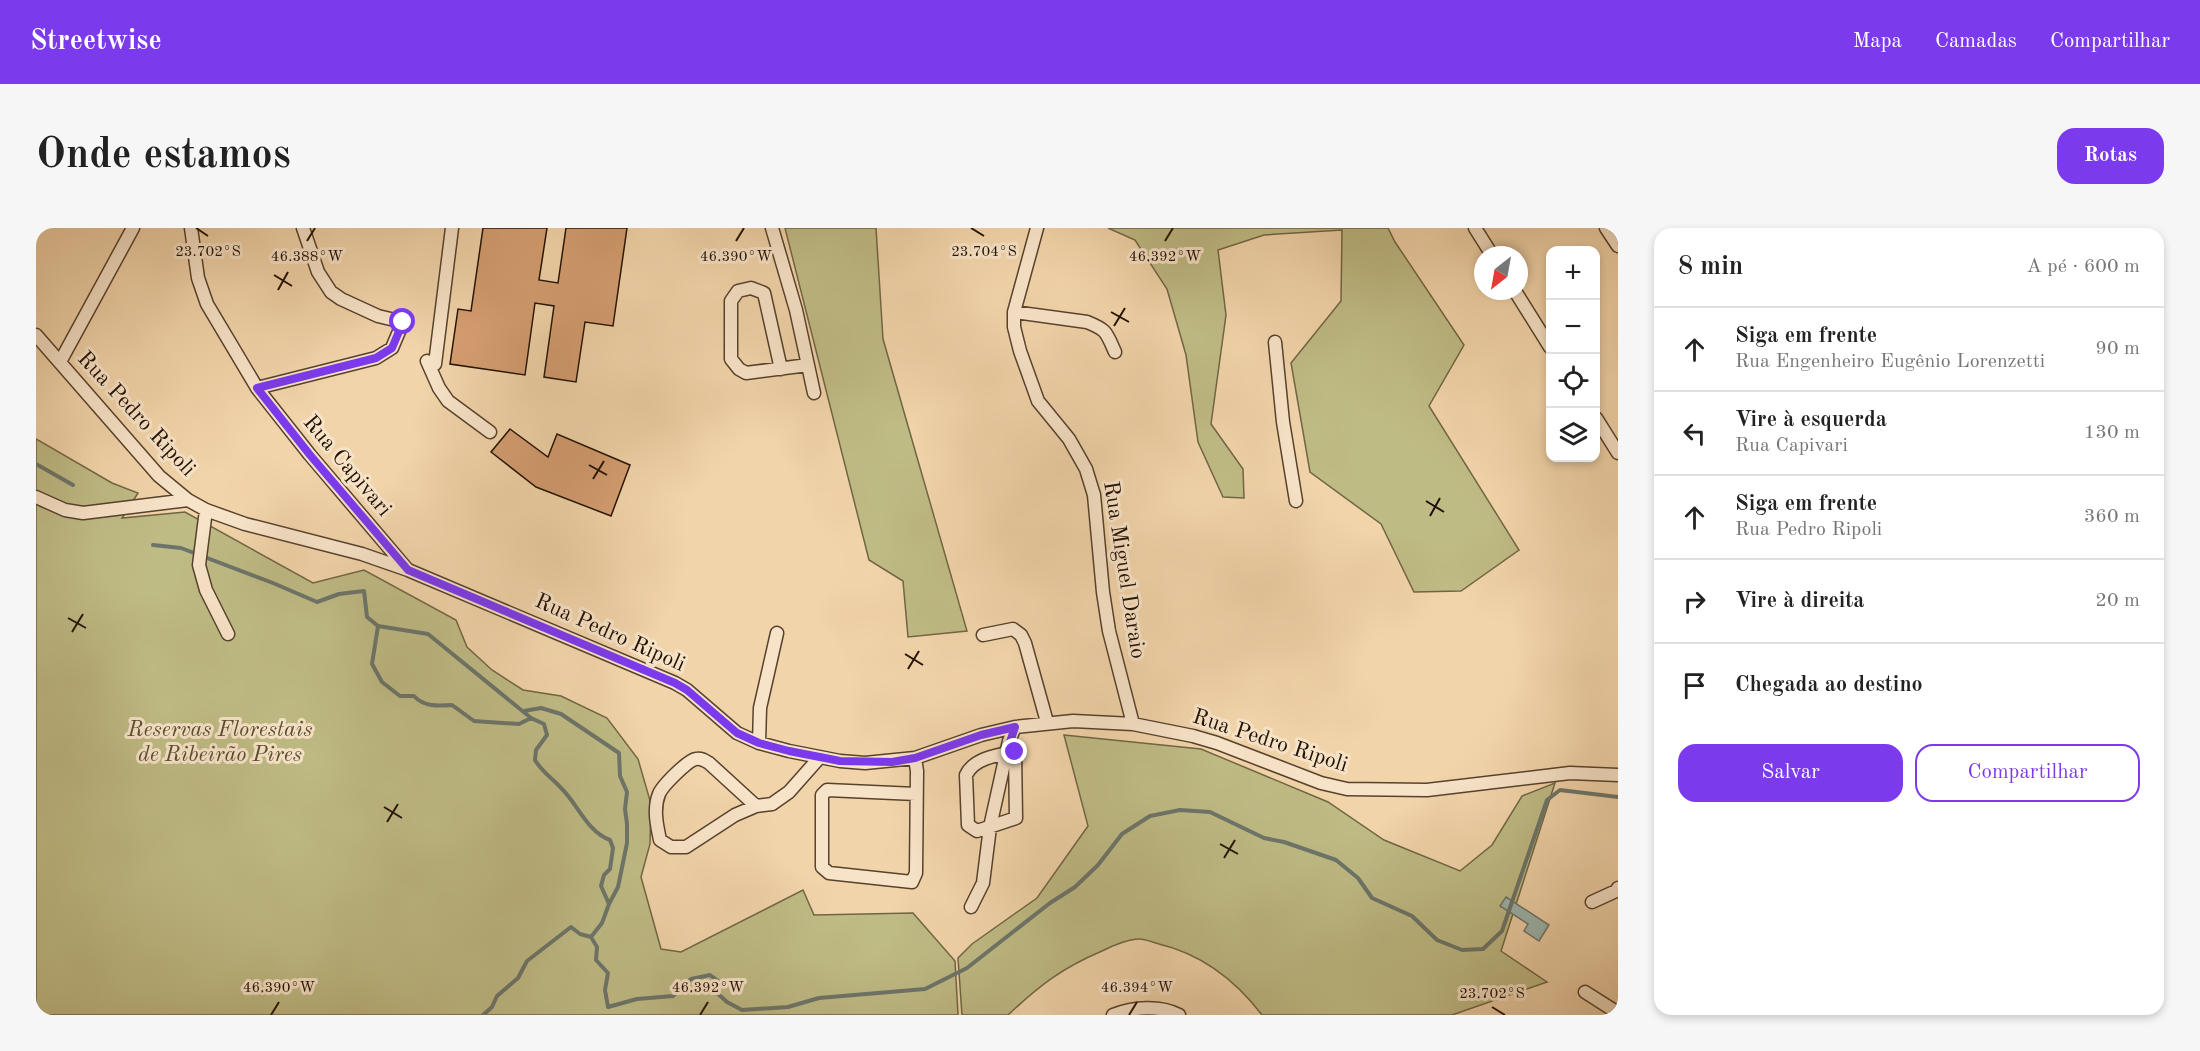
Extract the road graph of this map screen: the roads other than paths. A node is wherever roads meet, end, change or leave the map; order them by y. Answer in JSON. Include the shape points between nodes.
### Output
{"nodes":[{"id":1,"x":133,"y":228,"type":"edge"},
{"id":2,"x":192,"y":228,"type":"edge"},
{"id":3,"x":303,"y":228,"type":"edge"},
{"id":4,"x":452,"y":228,"type":"edge"},
{"id":5,"x":772,"y":228,"type":"edge"},
{"id":6,"x":1037,"y":228,"type":"edge"},
{"id":7,"x":1475,"y":228,"type":"edge"},
{"id":8,"x":1606,"y":228,"type":"edge"},
{"id":9,"x":1486,"y":246,"type":"edge"},
{"id":10,"x":1618,"y":246,"type":"edge"},
{"id":11,"x":1521,"y":300,"type":"edge"},
{"id":12,"x":1014,"y":312,"type":"junction"},
{"id":13,"x":36,"y":335,"type":"edge"},
{"id":14,"x":1546,"y":339,"type":"edge"},
{"id":15,"x":1275,"y":342,"type":"dead end"},
{"id":16,"x":1115,"y":352,"type":"dead end"},
{"id":17,"x":60,"y":362,"type":"junction"},
{"id":18,"x":808,"y":365,"type":"junction"},
{"id":19,"x":781,"y":369,"type":"junction"},
{"id":20,"x":257,"y":388,"type":"junction"},
{"id":21,"x":814,"y":393,"type":"dead end"},
{"id":22,"x":1600,"y":424,"type":"edge"},
{"id":23,"x":490,"y":432,"type":"dead end"},
{"id":24,"x":1618,"y":453,"type":"edge"},
{"id":25,"x":36,"y":496,"type":"edge"},
{"id":26,"x":188,"y":500,"type":"junction"},
{"id":27,"x":1296,"y":501,"type":"dead end"},
{"id":28,"x":206,"y":510,"type":"junction"},
{"id":29,"x":408,"y":570,"type":"junction"},
{"id":30,"x":777,"y":633,"type":"dead end"},
{"id":31,"x":228,"y":634,"type":"dead end"},
{"id":32,"x":983,"y":635,"type":"dead end"},
{"id":33,"x":1047,"y":722,"type":"junction"},
{"id":34,"x":1133,"y":724,"type":"junction"},
{"id":35,"x":1015,"y":727,"type":"junction"},
{"id":36,"x":759,"y":743,"type":"junction"},
{"id":37,"x":1006,"y":754,"type":"junction"},
{"id":38,"x":820,"y":757,"type":"junction"},
{"id":39,"x":915,"y":758,"type":"junction"},
{"id":40,"x":1618,"y":776,"type":"edge"},
{"id":41,"x":916,"y":794,"type":"junction"},
{"id":42,"x":756,"y":806,"type":"junction"},
{"id":43,"x":990,"y":827,"type":"junction"},
{"id":44,"x":1618,"y":888,"type":"edge"},
{"id":45,"x":1592,"y":902,"type":"dead end"},
{"id":46,"x":971,"y":907,"type":"dead end"},
{"id":47,"x":1585,"y":992,"type":"dead end"},
{"id":48,"x":1618,"y":1013,"type":"edge"},
{"id":49,"x":1113,"y":1015,"type":"edge"},
{"id":50,"x":1179,"y":1015,"type":"edge"}],
"edges":[{"from":1,"to":17,"type":"street"},
{"from":2,"to":20,"type":"street","name":"Rua Capivari","via":[[198,278],[207,304]]},
{"from":3,"to":20,"type":"street","via":[[318,272],[331,292],[378,316],[403,322],[392,348],[376,358]]},
{"from":4,"to":23,"type":"street","via":[[431,362],[439,388],[448,401]]},
{"from":5,"to":18,"type":"street"},
{"from":6,"to":12,"type":"street","name":"Rua Miguel Daraio"},
{"from":7,"to":9,"type":"street"},
{"from":8,"to":10,"type":"street"},
{"from":11,"to":14,"type":"street"},
{"from":12,"to":16,"type":"street","via":[[1087,322],[1106,331]]},
{"from":12,"to":34,"type":"street","name":"Rua Miguel Daraio","via":[[1020,351],[1038,401],[1069,439],[1086,469],[1094,495],[1109,631]]},
{"from":13,"to":17,"type":"street","name":"Rua Pedro Ripoli"},
{"from":15,"to":27,"type":"street"},
{"from":17,"to":26,"type":"street","name":"Rua Pedro Ripoli","via":[[159,476]]},
{"from":18,"to":19,"type":"street"},
{"from":18,"to":21,"type":"street"},
{"from":19,"to":19,"type":"street","via":[[746,373],[731,359],[731,301],[738,291],[751,288],[764,293]]},
{"from":20,"to":29,"type":"street","name":"Rua Capivari"},
{"from":22,"to":24,"type":"street"},
{"from":25,"to":26,"type":"street","via":[[65,510],[83,513]]},
{"from":26,"to":28,"type":"street","name":"Rua Pedro Ripoli"},
{"from":28,"to":29,"type":"street","name":"Rua Pedro Ripoli"},
{"from":28,"to":31,"type":"street","via":[[200,560],[206,590]]},
{"from":29,"to":36,"type":"street","name":"Rua Pedro Ripoli","via":[[675,683],[737,733]]},
{"from":30,"to":36,"type":"street","via":[[760,708]]},
{"from":32,"to":33,"type":"street","via":[[1013,629],[1021,635]]},
{"from":33,"to":34,"type":"street","name":"Rua Pedro Ripoli"},
{"from":33,"to":35,"type":"street","name":"Rua Pedro Ripoli"},
{"from":34,"to":40,"type":"street","name":"Rua Pedro Ripoli","via":[[1217,743],[1321,783],[1347,789],[1427,790],[1570,773]]},
{"from":35,"to":37,"type":"street"},
{"from":35,"to":39,"type":"street","name":"Rua Pedro Ripoli"},
{"from":36,"to":38,"type":"street","name":"Rua Pedro Ripoli"},
{"from":37,"to":43,"type":"street"},
{"from":37,"to":43,"type":"street","via":[[1015,752],[1016,818]]},
{"from":37,"to":43,"type":"street","via":[[974,763],[966,776],[968,825],[977,831]]},
{"from":38,"to":39,"type":"street","name":"Rua Pedro Ripoli","via":[[865,763]]},
{"from":38,"to":42,"type":"street","via":[[781,799]]},
{"from":39,"to":41,"type":"street"},
{"from":41,"to":41,"type":"street","via":[[916,873],[912,882],[829,873],[822,867],[822,795],[827,790]]},
{"from":42,"to":42,"type":"street","via":[[735,815],[687,848],[671,848],[660,840],[656,819],[659,793],[692,759],[709,763]]},
{"from":43,"to":46,"type":"street","via":[[983,883]]},
{"from":44,"to":45,"type":"street"},
{"from":47,"to":48,"type":"street"},
{"from":49,"to":50,"type":"street","via":[[1148,1008]]}]}
